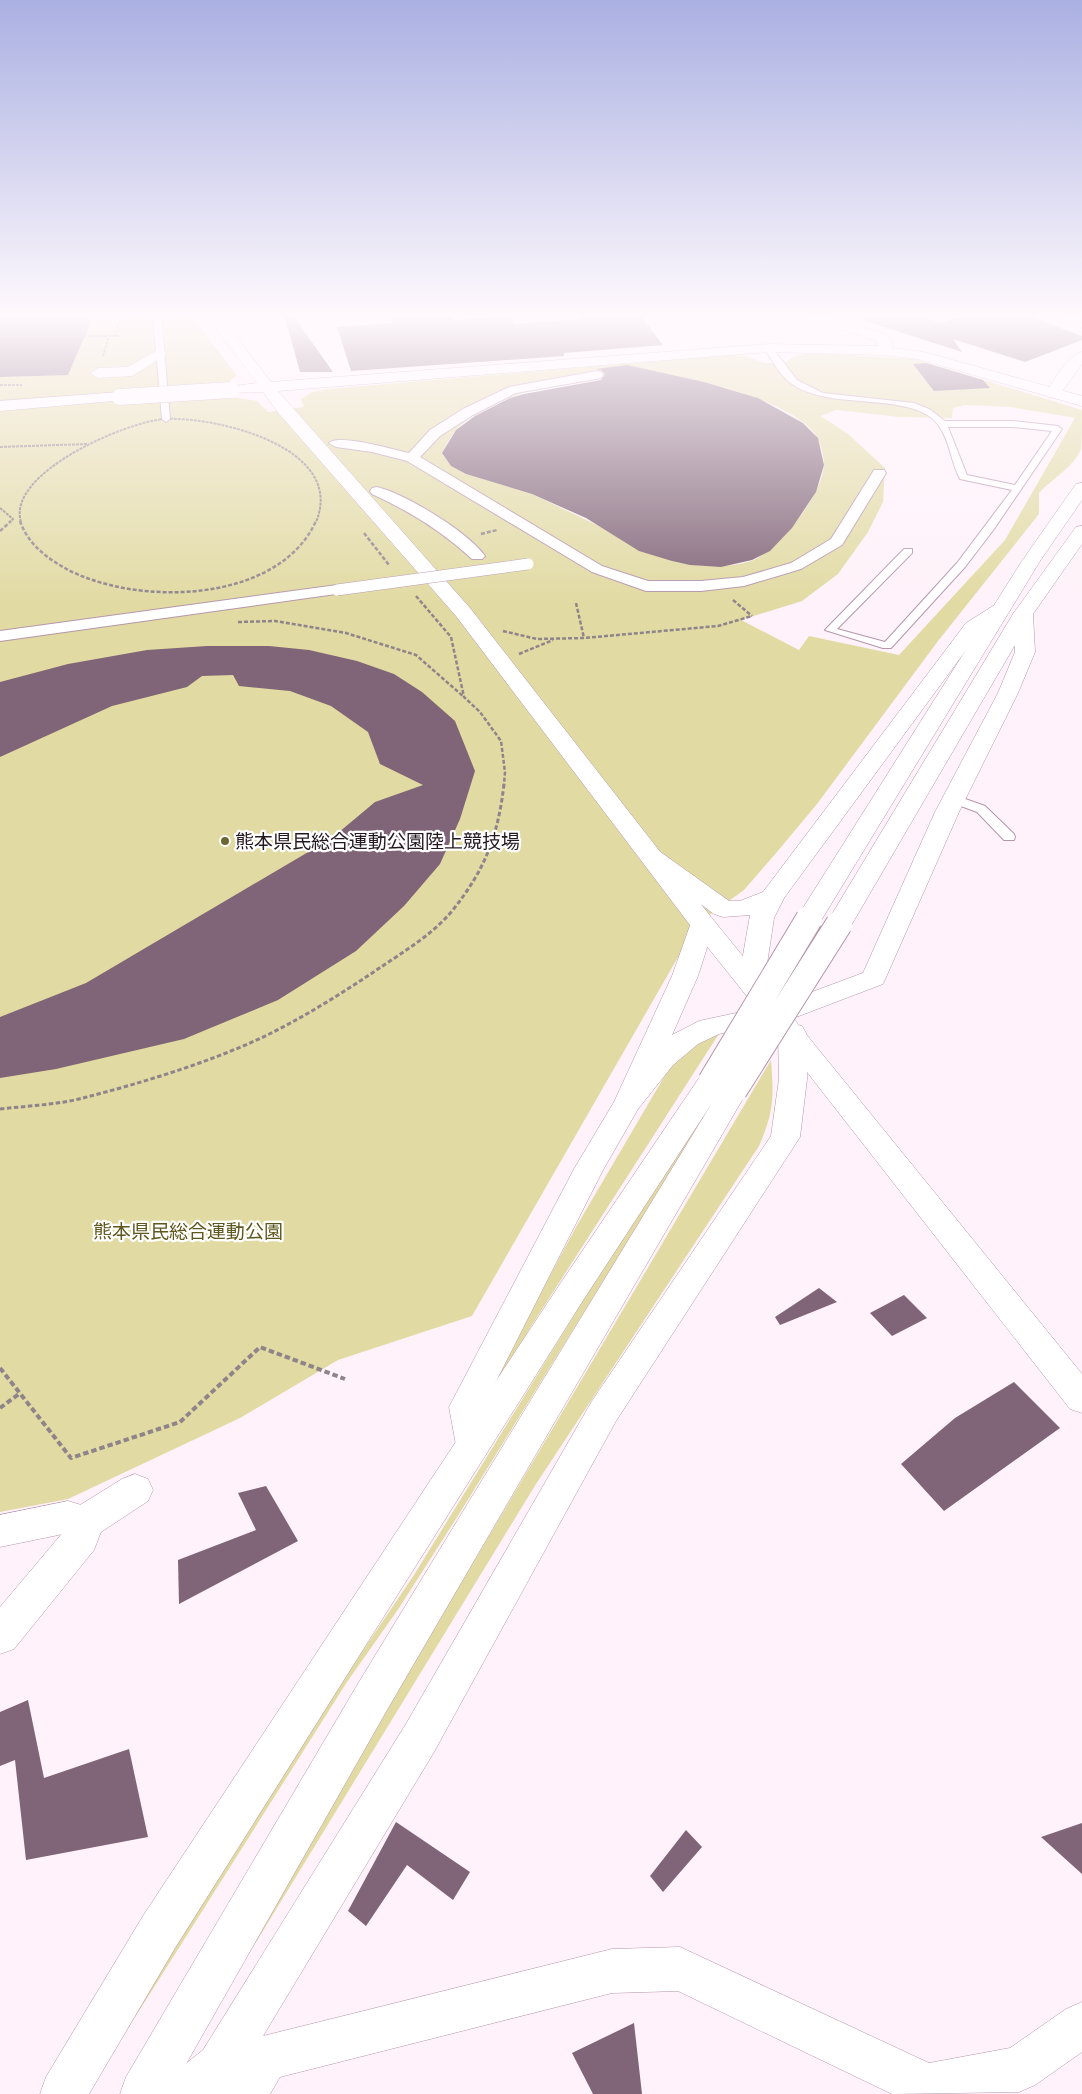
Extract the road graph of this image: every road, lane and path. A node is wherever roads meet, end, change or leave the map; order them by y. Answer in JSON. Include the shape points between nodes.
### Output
{"nodes":[{"id":1,"x":165,"y":412,"type":"edge"},
{"id":2,"x":286,"y":412,"type":"edge"},
{"id":3,"x":469,"y":412,"type":"edge"},
{"id":4,"x":926,"y":412,"type":"edge"},
{"id":5,"x":166,"y":419,"type":"junction"},
{"id":6,"x":943,"y":424,"type":"junction"},
{"id":7,"x":88,"y":444,"type":"junction"},
{"id":8,"x":336,"y":444,"type":"dead end"},
{"id":9,"x":0,"y":447,"type":"edge"},
{"id":10,"x":412,"y":458,"type":"junction"},
{"id":11,"x":310,"y":470,"type":"junction"},
{"id":12,"x":879,"y":474,"type":"dead end"},
{"id":13,"x":321,"y":482,"type":"dead end"},
{"id":14,"x":1017,"y":488,"type":"junction"},
{"id":15,"x":1082,"y":488,"type":"edge"},
{"id":16,"x":377,"y":491,"type":"dead end"},
{"id":17,"x":16,"y":504,"type":"dead end"},
{"id":18,"x":0,"y":508,"type":"edge"},
{"id":19,"x":14,"y":512,"type":"dead end"},
{"id":20,"x":13,"y":519,"type":"junction"},
{"id":21,"x":12,"y":524,"type":"dead end"},
{"id":22,"x":522,"y":524,"type":"junction"},
{"id":23,"x":361,"y":529,"type":"dead end"},
{"id":24,"x":0,"y":531,"type":"edge"},
{"id":25,"x":460,"y":539,"type":"junction"},
{"id":26,"x":1079,"y":542,"type":"edge"},
{"id":27,"x":908,"y":552,"type":"dead end"},
{"id":28,"x":477,"y":556,"type":"dead end"},
{"id":29,"x":42,"y":559,"type":"dead end"},
{"id":30,"x":528,"y":564,"type":"dead end"},
{"id":31,"x":395,"y":572,"type":"dead end"},
{"id":32,"x":337,"y":590,"type":"joint"},
{"id":33,"x":414,"y":594,"type":"dead end"},
{"id":34,"x":730,"y":597,"type":"dead end"},
{"id":35,"x":576,"y":603,"type":"dead end"},
{"id":36,"x":1012,"y":612,"type":"junction"},
{"id":37,"x":238,"y":622,"type":"dead end"},
{"id":38,"x":500,"y":630,"type":"dead end"},
{"id":39,"x":0,"y":636,"type":"edge"},
{"id":40,"x":584,"y":638,"type":"junction"},
{"id":41,"x":556,"y":639,"type":"junction"},
{"id":42,"x":514,"y":656,"type":"dead end"},
{"id":43,"x":464,"y":697,"type":"junction"},
{"id":44,"x":954,"y":799,"type":"junction"},
{"id":45,"x":1009,"y":838,"type":"dead end"},
{"id":46,"x":651,"y":856,"type":"junction"},
{"id":47,"x":772,"y":897,"type":"junction"},
{"id":48,"x":702,"y":923,"type":"junction"},
{"id":49,"x":750,"y":984,"type":"junction"},
{"id":50,"x":783,"y":1023,"type":"junction"},
{"id":51,"x":723,"y":1086,"type":"junction"},
{"id":52,"x":628,"y":1102,"type":"junction"},
{"id":53,"x":0,"y":1109,"type":"edge"},
{"id":54,"x":0,"y":1368,"type":"edge"},
{"id":55,"x":345,"y":1379,"type":"dead end"},
{"id":56,"x":19,"y":1394,"type":"junction"},
{"id":57,"x":1082,"y":1399,"type":"edge"},
{"id":58,"x":0,"y":1408,"type":"edge"},
{"id":59,"x":472,"y":1445,"type":"junction"},
{"id":60,"x":135,"y":1490,"type":"dead end"},
{"id":61,"x":85,"y":1522,"type":"junction"},
{"id":62,"x":0,"y":1532,"type":"edge"},
{"id":63,"x":0,"y":1636,"type":"edge"},
{"id":64,"x":1082,"y":2025,"type":"edge"},
{"id":65,"x":63,"y":2094,"type":"edge"},
{"id":66,"x":143,"y":2094,"type":"edge"},
{"id":67,"x":186,"y":2094,"type":"edge"},
{"id":68,"x":243,"y":2094,"type":"edge"}],
"edges":[{"from":1,"to":5,"type":"lane"},
{"from":2,"to":46,"type":"street","via":[[463,612]]},
{"from":3,"to":10,"type":"street","via":[[435,433]]},
{"from":4,"to":6,"type":"lane"},
{"from":5,"to":7,"type":"path"},
{"from":5,"to":11,"type":"path","via":[[240,429],[272,440]]},
{"from":6,"to":14,"type":"lane","via":[[963,477]]},
{"from":6,"to":14,"type":"lane","via":[[1013,424],[1058,429]]},
{"from":7,"to":9,"type":"path"},
{"from":7,"to":17,"type":"path","via":[[61,459],[34,481]]},
{"from":8,"to":10,"type":"street","via":[[372,448]]},
{"from":10,"to":22,"type":"street"},
{"from":11,"to":13,"type":"path"},
{"from":11,"to":29,"type":"path","via":[[322,505],[313,528],[299,547],[278,563],[254,577],[228,586],[151,593],[124,590],[65,571]]},
{"from":12,"to":22,"type":"street","via":[[837,542],[796,566],[744,581],[701,586],[646,586],[597,569]]},
{"from":14,"to":27,"type":"lane","via":[[992,527],[961,565],[887,646],[830,630]]},
{"from":15,"to":36,"type":"street","via":[[1031,561]]},
{"from":16,"to":25,"type":"street","via":[[416,509]]},
{"from":18,"to":20,"type":"path"},
{"from":19,"to":20,"type":"path"},
{"from":20,"to":21,"type":"path"},
{"from":20,"to":24,"type":"path"},
{"from":22,"to":25,"type":"path"},
{"from":23,"to":31,"type":"path"},
{"from":25,"to":28,"type":"street"},
{"from":26,"to":36,"type":"street"},
{"from":30,"to":32,"type":"lane","bridge":true},
{"from":32,"to":39,"type":"street"},
{"from":33,"to":43,"type":"path","via":[[452,637]]},
{"from":34,"to":40,"type":"path","via":[[752,616],[718,626]]},
{"from":35,"to":40,"type":"path"},
{"from":36,"to":44,"type":"street","via":[[1025,652]]},
{"from":36,"to":47,"type":"street","via":[[973,627]]},
{"from":36,"to":51,"type":"street","bridge":true,"via":[[810,918]]},
{"from":36,"to":51,"type":"street","bridge":true,"via":[[839,924]]},
{"from":37,"to":43,"type":"path","via":[[275,621],[346,634],[416,655]]},
{"from":38,"to":41,"type":"path","via":[[538,640]]},
{"from":40,"to":41,"type":"path"},
{"from":41,"to":42,"type":"path"},
{"from":43,"to":53,"type":"path","via":[[480,712],[501,741],[505,772],[500,819],[480,872],[451,912],[415,944],[349,989],[261,1038],[182,1068],[77,1099]]},
{"from":44,"to":45,"type":"lane","via":[[980,809]]},
{"from":44,"to":50,"type":"street","via":[[874,978]]},
{"from":46,"to":47,"type":"street","via":[[723,909],[743,909]]},
{"from":46,"to":48,"type":"street"},
{"from":47,"to":49,"type":"street","via":[[761,918]]},
{"from":48,"to":49,"type":"street"},
{"from":48,"to":52,"type":"street","via":[[685,976]]},
{"from":49,"to":50,"type":"street"},
{"from":50,"to":52,"type":"street","via":[[729,1021],[688,1037],[668,1054]]},
{"from":50,"to":57,"type":"street"},
{"from":50,"to":67,"type":"street","via":[[793,1079],[785,1136],[604,1411],[420,1738],[219,2066]]},
{"from":51,"to":59,"type":"street"},
{"from":51,"to":66,"type":"street"},
{"from":52,"to":59,"type":"street","via":[[589,1169],[466,1407]]},
{"from":54,"to":56,"type":"path"},
{"from":55,"to":56,"type":"path","via":[[260,1347],[180,1422],[71,1458]]},
{"from":56,"to":58,"type":"path"},
{"from":59,"to":65,"type":"street","via":[[159,1932]]},
{"from":60,"to":61,"type":"street"},
{"from":61,"to":62,"type":"street","via":[[68,1517]]},
{"from":61,"to":63,"type":"street","via":[[81,1538]]},
{"from":64,"to":68,"type":"street","via":[[1019,2069],[928,2086],[680,1969],[612,1971],[266,2058]]}]}
